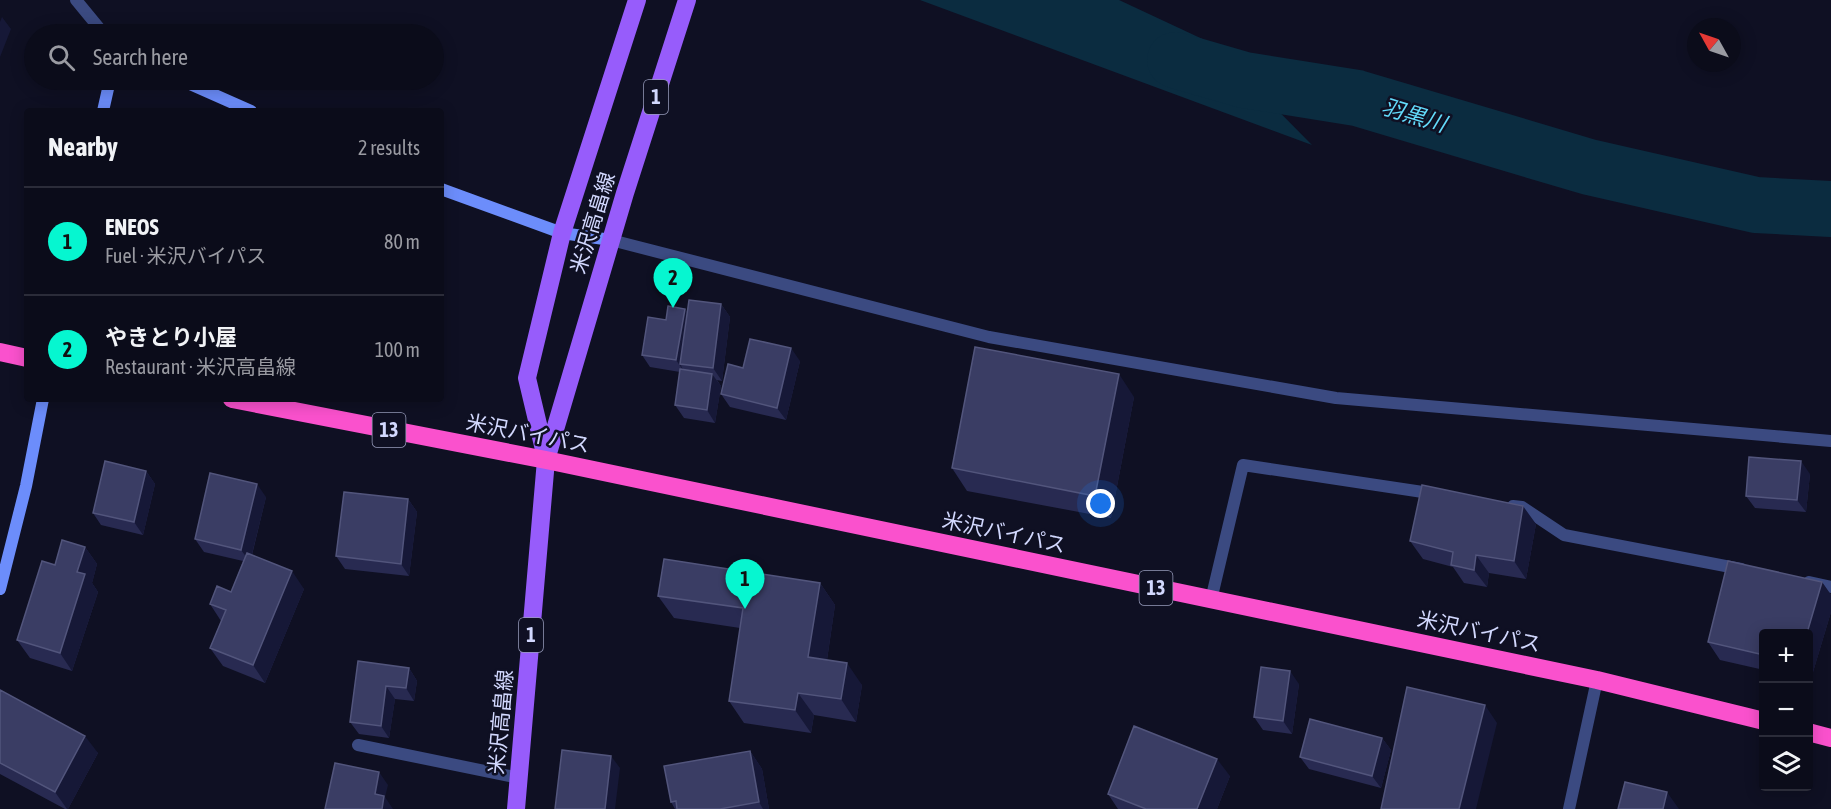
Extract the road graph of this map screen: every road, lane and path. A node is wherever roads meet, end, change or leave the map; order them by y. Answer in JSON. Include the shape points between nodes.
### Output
{"nodes":[{"id":1,"x":76,"y":0,"type":"edge"},
{"id":2,"x":637,"y":0,"type":"edge"},
{"id":3,"x":687,"y":0,"type":"edge"},
{"id":4,"x":96,"y":24,"type":"edge"},
{"id":5,"x":108,"y":90,"type":"edge"},
{"id":6,"x":204,"y":90,"type":"edge"},
{"id":7,"x":104,"y":108,"type":"edge"},
{"id":8,"x":244,"y":108,"type":"edge"},
{"id":9,"x":444,"y":190,"type":"edge"},
{"id":10,"x":562,"y":233,"type":"junction"},
{"id":11,"x":611,"y":240,"type":"junction"},
{"id":12,"x":0,"y":352,"type":"edge"},
{"id":13,"x":24,"y":357,"type":"edge"},
{"id":14,"x":41,"y":402,"type":"edge"},
{"id":15,"x":247,"y":402,"type":"edge"},
{"id":16,"x":1831,"y":441,"type":"edge"},
{"id":17,"x":546,"y":460,"type":"junction"},
{"id":18,"x":1452,"y":496,"type":"edge"},
{"id":19,"x":1499,"y":504,"type":"edge"},
{"id":20,"x":1756,"y":572,"type":"edge"},
{"id":21,"x":1802,"y":581,"type":"edge"},
{"id":22,"x":1831,"y":587,"type":"edge"},
{"id":23,"x":0,"y":590,"type":"edge"},
{"id":24,"x":1211,"y":600,"type":"junction"},
{"id":25,"x":1597,"y":680,"type":"junction"},
{"id":26,"x":1759,"y":720,"type":"edge"},
{"id":27,"x":1813,"y":733,"type":"edge"},
{"id":28,"x":1831,"y":738,"type":"edge"},
{"id":29,"x":358,"y":745,"type":"dead end"},
{"id":30,"x":519,"y":778,"type":"junction"},
{"id":31,"x":516,"y":809,"type":"edge"},
{"id":32,"x":1569,"y":809,"type":"edge"}],
"edges":[{"from":1,"to":4,"type":"street"},
{"from":2,"to":10,"type":"main road","name":"米沢高畠線","number":"1"},
{"from":3,"to":11,"type":"main road","name":"米沢高畠線","number":"1"},
{"from":5,"to":7,"type":"street"},
{"from":6,"to":8,"type":"street"},
{"from":9,"to":10,"type":"street"},
{"from":10,"to":11,"type":"street"},
{"from":10,"to":17,"type":"main road","name":"米沢高畠線","number":"1","via":[[527,378]]},
{"from":11,"to":16,"type":"street","via":[[989,337],[1336,398]]},
{"from":11,"to":17,"type":"main road","name":"米沢高畠線","number":"1"},
{"from":12,"to":13,"type":"highway"},
{"from":14,"to":23,"type":"street"},
{"from":15,"to":17,"type":"highway","name":"米沢バイパス","number":"13"},
{"from":17,"to":24,"type":"highway","name":"米沢バイパス","number":"13"},
{"from":17,"to":30,"type":"main road","name":"米沢高畠線","number":"1"},
{"from":18,"to":24,"type":"street","via":[[1243,465]]},
{"from":19,"to":20,"type":"street","via":[[1522,507],[1564,535]]},
{"from":21,"to":22,"type":"street"},
{"from":24,"to":25,"type":"highway","name":"米沢バイパス","number":"13"},
{"from":25,"to":26,"type":"highway","name":"米沢バイパス","number":"13"},
{"from":25,"to":32,"type":"street"},
{"from":27,"to":28,"type":"highway"},
{"from":29,"to":30,"type":"street"},
{"from":30,"to":31,"type":"main road","name":"米沢高畠線","number":"1"}]}
